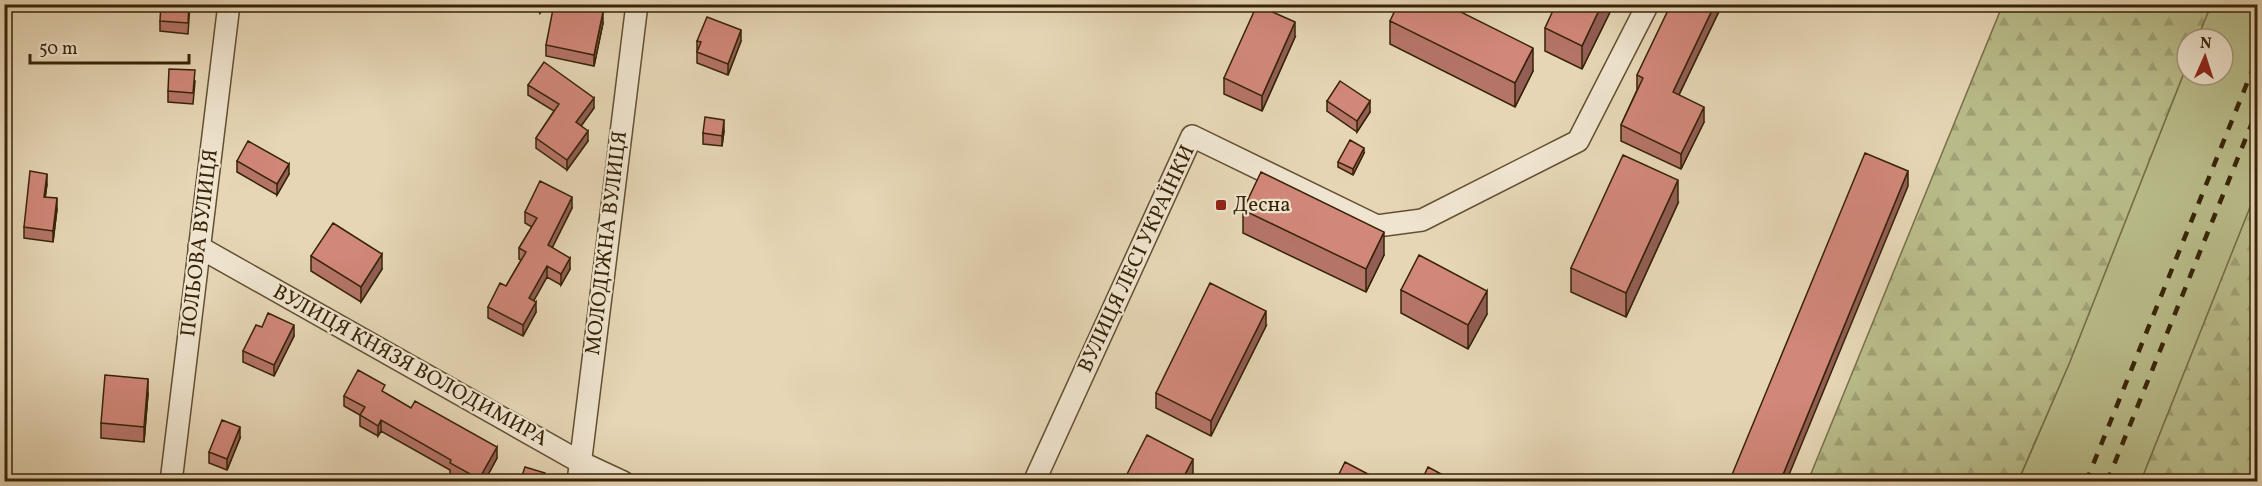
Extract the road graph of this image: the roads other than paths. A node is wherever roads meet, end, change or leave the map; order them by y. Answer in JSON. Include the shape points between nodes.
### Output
{"nodes":[{"id":1,"x":229,"y":4,"type":"edge"},
{"id":2,"x":637,"y":4,"type":"edge"},
{"id":3,"x":1648,"y":4,"type":"edge"},
{"id":4,"x":199,"y":247,"type":"junction"},
{"id":5,"x":579,"y":472,"type":"edge"},
{"id":6,"x":171,"y":482,"type":"edge"},
{"id":7,"x":623,"y":482,"type":"edge"},
{"id":8,"x":1034,"y":482,"type":"edge"}],
"edges":[{"from":1,"to":4,"type":"street","name":"ПОЛЬОВА ВУЛИЦЯ"},
{"from":2,"to":5,"type":"street","name":"МОЛОДІЖНА ВУЛИЦЯ"},
{"from":3,"to":8,"type":"street","name":"ВУЛИЦЯ ЛЕСІ УКРАЇНКИ","via":[[1578,141],[1422,220],[1377,226],[1192,136]]},
{"from":4,"to":5,"type":"street","name":"ВУЛИЦЯ КНЯЗЯ ВОЛОДИМИРА"},
{"from":4,"to":6,"type":"street","name":"ПОЛЬОВА ВУЛИЦЯ"},
{"from":5,"to":7,"type":"street","name":"ВУЛИЦЯ КНЯЗЯ ВОЛОДИМИРА"}]}
